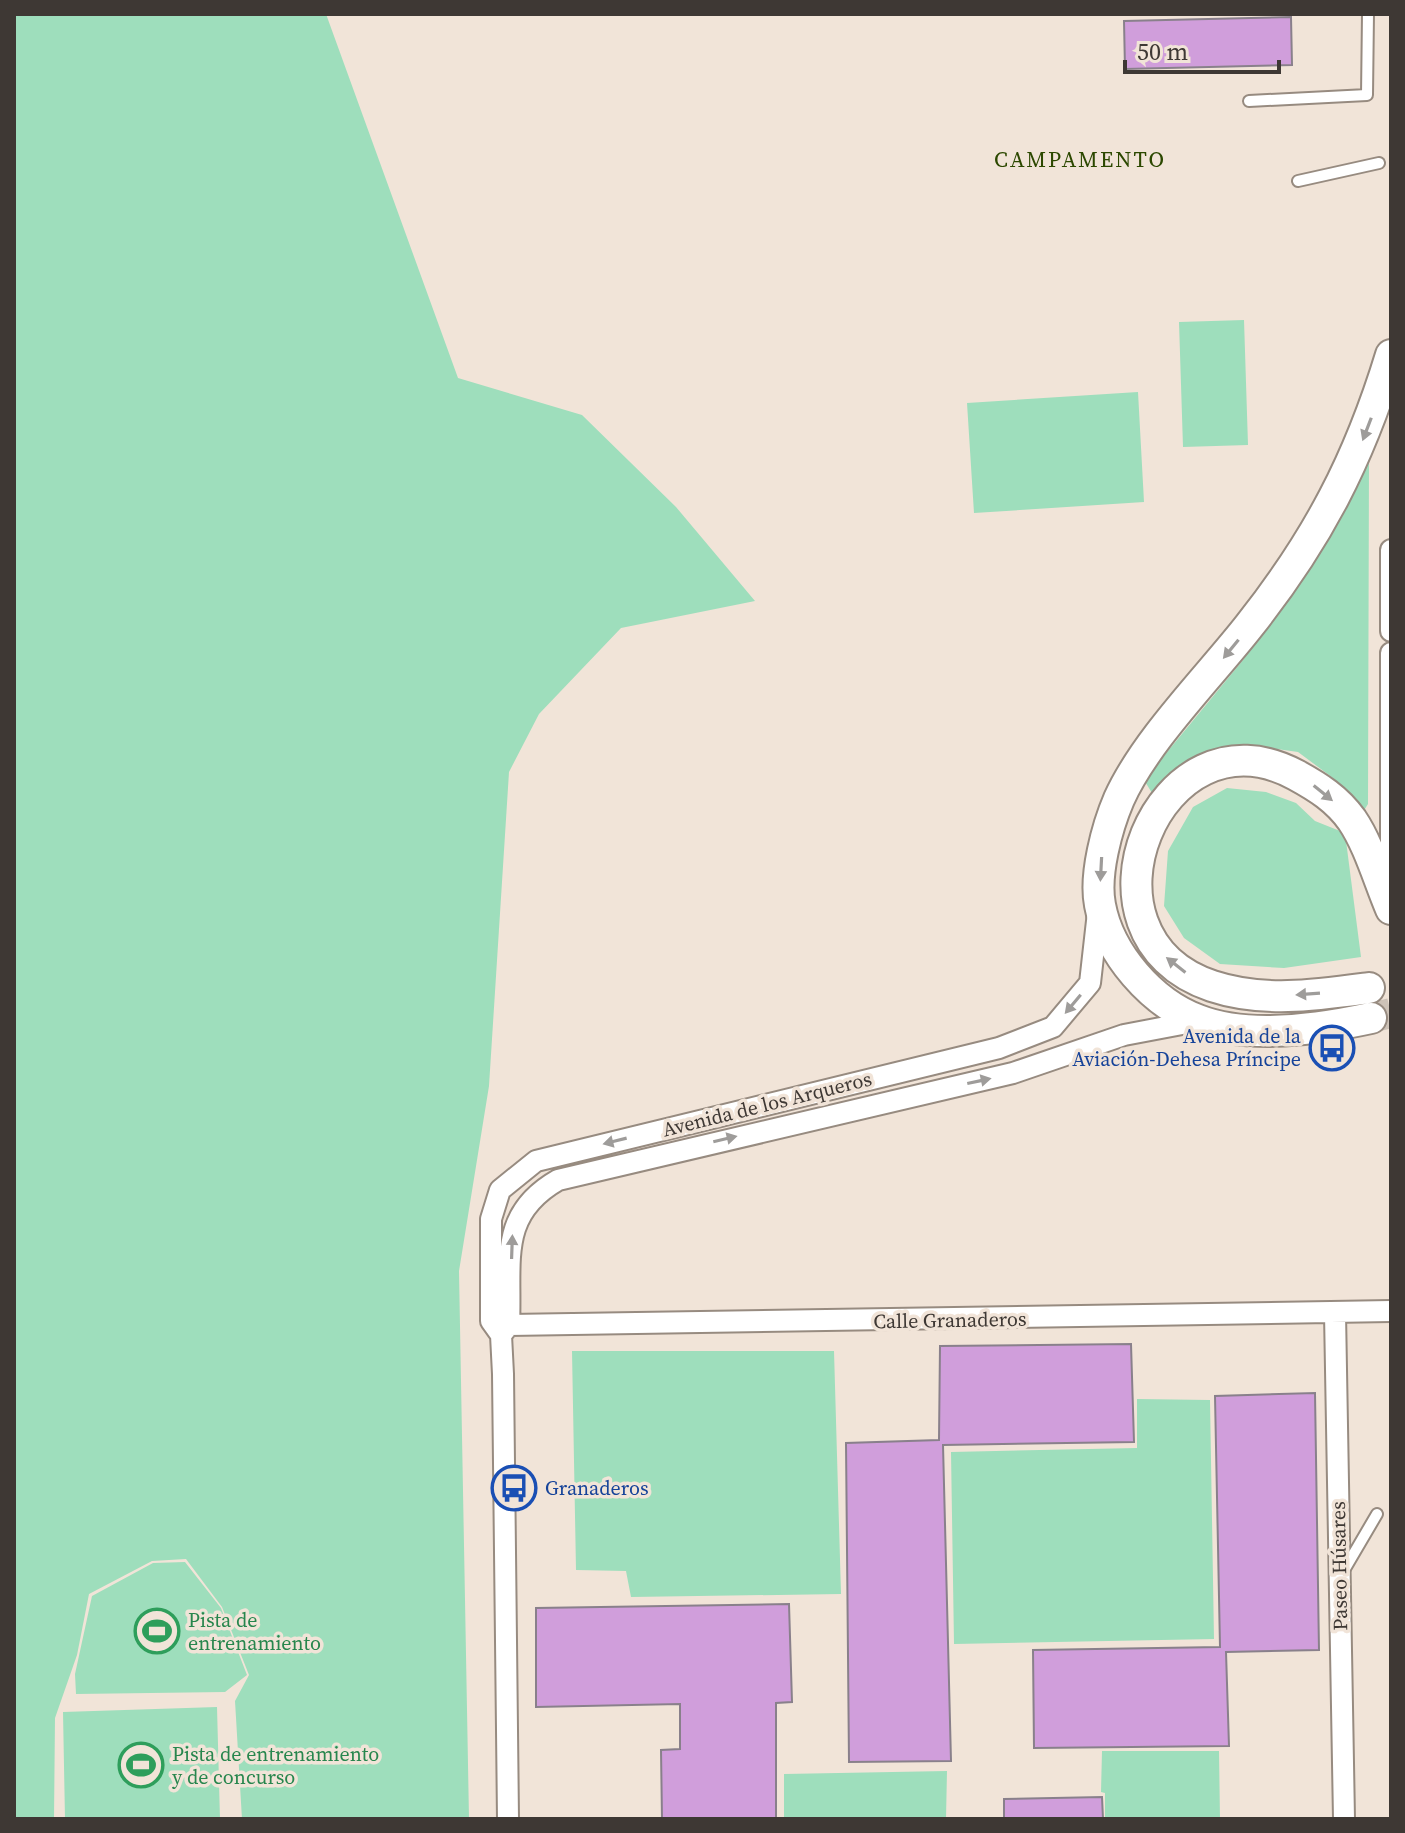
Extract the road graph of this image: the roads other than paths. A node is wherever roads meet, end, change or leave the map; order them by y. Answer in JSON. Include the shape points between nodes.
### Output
{"nodes":[{"id":1,"x":1368,"y":14,"type":"edge"},
{"id":2,"x":1249,"y":101,"type":"dead end"},
{"id":3,"x":1379,"y":163,"type":"dead end"},
{"id":4,"x":1298,"y":181,"type":"dead end"},
{"id":5,"x":1391,"y":355,"type":"edge"},
{"id":6,"x":1391,"y":550,"type":"edge"},
{"id":7,"x":1391,"y":631,"type":"edge"},
{"id":8,"x":1391,"y":653,"type":"edge"},
{"id":9,"x":1099,"y":904,"type":"junction"},
{"id":10,"x":1391,"y":909,"type":"edge"},
{"id":11,"x":1391,"y":918,"type":"edge"},
{"id":12,"x":1198,"y":1021,"type":"junction"},
{"id":13,"x":1391,"y":1311,"type":"edge"},
{"id":14,"x":1335,"y":1313,"type":"junction"},
{"id":15,"x":505,"y":1330,"type":"junction"},
{"id":16,"x":1377,"y":1514,"type":"dead end"},
{"id":17,"x":1338,"y":1580,"type":"junction"},
{"id":18,"x":508,"y":1819,"type":"edge"},
{"id":19,"x":1344,"y":1819,"type":"edge"}],
"edges":[{"from":1,"to":2,"type":"lane","via":[[1367,95]]},
{"from":3,"to":4,"type":"lane"},
{"from":5,"to":9,"type":"main road","one_way":true,"via":[[1358,454],[1324,519],[1290,572],[1143,758],[1119,798],[1103,847]]},
{"from":6,"to":7,"type":"street"},
{"from":8,"to":10,"type":"street"},
{"from":9,"to":12,"type":"main road","via":[[1116,946],[1149,991]]},
{"from":9,"to":15,"type":"street","name":"Avenida de los Arqueros","one_way":true,"via":[[1090,983],[1053,1027],[999,1048],[536,1161],[516,1174],[500,1190],[491,1219],[491,1321]]},
{"from":10,"to":11,"type":"street"},
{"from":12,"to":10,"type":"main road","one_way":true,"via":[[1265,1032],[1329,1027],[1370,1003],[1270,997],[1211,986],[1163,955],[1146,928],[1137,896],[1135,874],[1142,842],[1157,808],[1177,787],[1205,770],[1253,761],[1283,768],[1322,789],[1353,822]]},
{"from":15,"to":12,"type":"street","name":"Avenida de los Arqueros","one_way":true,"via":[[513,1225],[524,1204],[558,1180],[1013,1073],[1124,1035]]},
{"from":13,"to":14,"type":"street","name":"Calle Granaderos"},
{"from":14,"to":15,"type":"street","name":"Calle Granaderos"},
{"from":14,"to":17,"type":"street","name":"Paseo Húsares"},
{"from":15,"to":18,"type":"street","name":"Avenida de los Arqueros"},
{"from":16,"to":17,"type":"lane"},
{"from":17,"to":19,"type":"street","name":"Paseo Húsares"}]}
